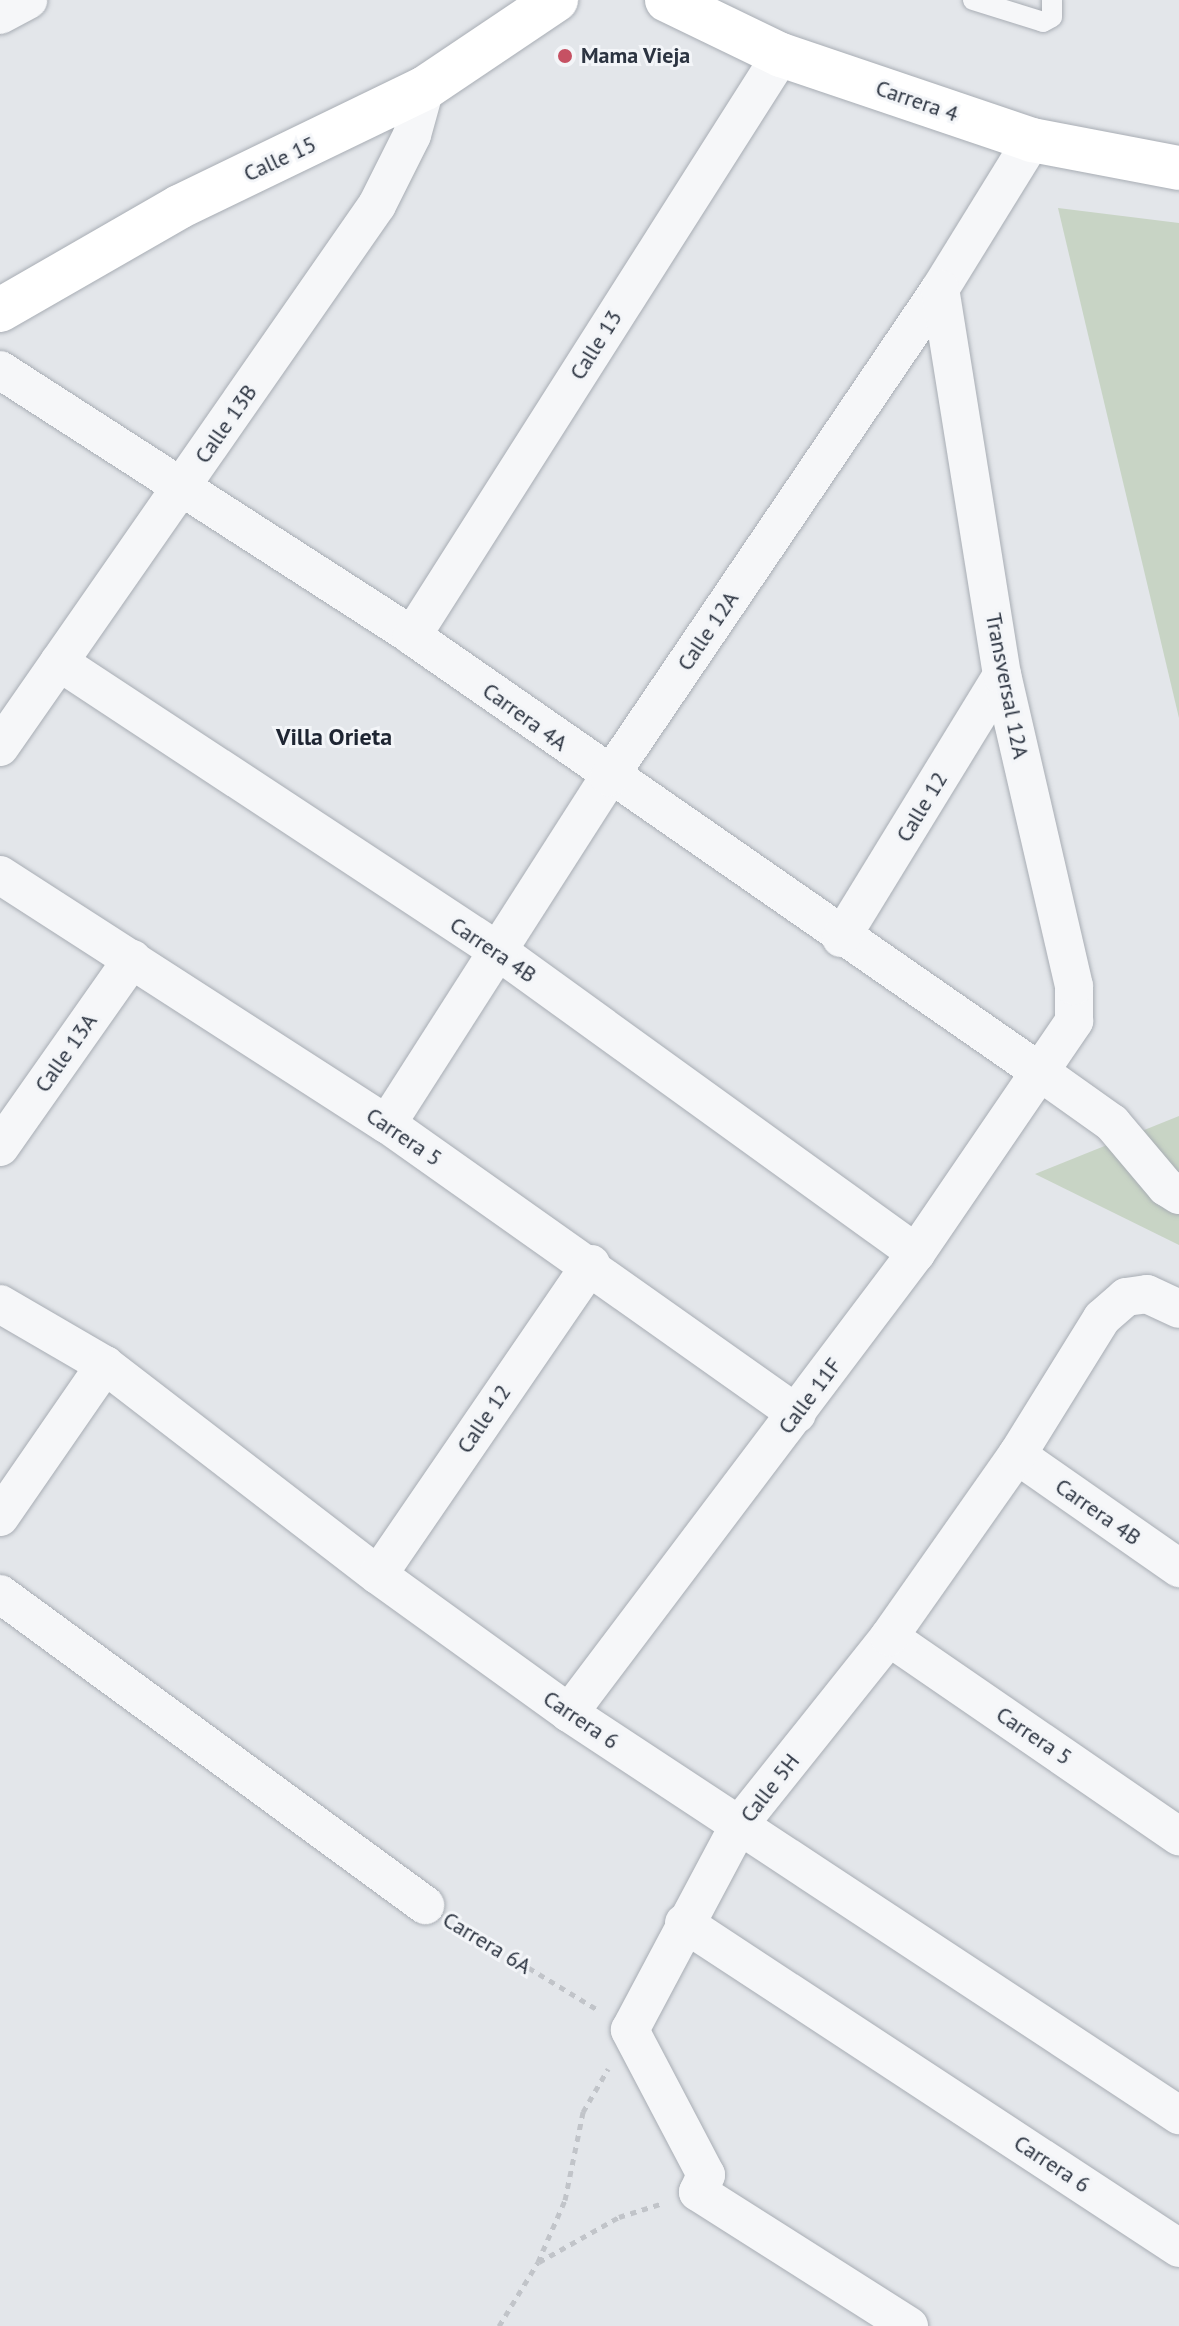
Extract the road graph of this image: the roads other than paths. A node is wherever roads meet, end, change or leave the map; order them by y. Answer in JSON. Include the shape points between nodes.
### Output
{"nodes":[{"id":1,"x":28,"y":0,"type":"edge"},
{"id":2,"x":556,"y":0,"type":"edge"},
{"id":3,"x":667,"y":0,"type":"edge"},
{"id":4,"x":973,"y":0,"type":"edge"},
{"id":5,"x":1052,"y":0,"type":"edge"},
{"id":6,"x":0,"y":15,"type":"edge"},
{"id":7,"x":781,"y":55,"type":"junction"},
{"id":8,"x":425,"y":88,"type":"junction"},
{"id":9,"x":1032,"y":140,"type":"junction"},
{"id":10,"x":1179,"y":168,"type":"edge"},
{"id":11,"x":940,"y":289,"type":"junction"},
{"id":12,"x":0,"y":310,"type":"edge"},
{"id":13,"x":0,"y":370,"type":"edge"},
{"id":14,"x":184,"y":485,"type":"junction"},
{"id":15,"x":412,"y":636,"type":"junction"},
{"id":16,"x":59,"y":662,"type":"junction"},
{"id":17,"x":1002,"y":675,"type":"junction"},
{"id":18,"x":0,"y":747,"type":"edge"},
{"id":19,"x":609,"y":777,"type":"junction"},
{"id":20,"x":0,"y":875,"type":"edge"},
{"id":21,"x":841,"y":938,"type":"junction"},
{"id":22,"x":498,"y":951,"type":"junction"},
{"id":23,"x":132,"y":959,"type":"junction"},
{"id":24,"x":1043,"y":1074,"type":"junction"},
{"id":25,"x":387,"y":1124,"type":"junction"},
{"id":26,"x":0,"y":1147,"type":"edge"},
{"id":27,"x":1179,"y":1195,"type":"edge"},
{"id":28,"x":916,"y":1253,"type":"junction"},
{"id":29,"x":591,"y":1264,"type":"junction"},
{"id":30,"x":0,"y":1304,"type":"edge"},
{"id":31,"x":1179,"y":1309,"type":"edge"},
{"id":32,"x":105,"y":1365,"type":"junction"},
{"id":33,"x":797,"y":1414,"type":"junction"},
{"id":34,"x":1017,"y":1455,"type":"junction"},
{"id":35,"x":0,"y":1517,"type":"edge"},
{"id":36,"x":1179,"y":1568,"type":"edge"},
{"id":37,"x":378,"y":1575,"type":"junction"},
{"id":38,"x":0,"y":1594,"type":"edge"},
{"id":39,"x":889,"y":1637,"type":"junction"},
{"id":40,"x":569,"y":1713,"type":"junction"},
{"id":41,"x":739,"y":1825,"type":"junction"},
{"id":42,"x":1179,"y":1836,"type":"edge"},
{"id":43,"x":425,"y":1905,"type":"road end"},
{"id":44,"x":684,"y":1923,"type":"junction"},
{"id":45,"x":1179,"y":2115,"type":"edge"},
{"id":46,"x":1179,"y":2248,"type":"edge"},
{"id":47,"x":909,"y":2326,"type":"edge"}],
"edges":[{"from":1,"to":6,"type":"street"},
{"from":2,"to":8,"type":"main road","name":"Calle 15"},
{"from":3,"to":7,"type":"main road","name":"Carrera 4"},
{"from":4,"to":5,"type":"lane","via":[[1043,22],[1054,11]]},
{"from":7,"to":9,"type":"main road","name":"Carrera 4"},
{"from":7,"to":15,"type":"street","name":"Calle 13"},
{"from":8,"to":12,"type":"main road","name":"Calle 15","via":[[179,207]]},
{"from":8,"to":14,"type":"street","name":"Calle 13B","via":[[412,135],[377,205]]},
{"from":9,"to":10,"type":"main road","name":"Carrera 4"},
{"from":9,"to":11,"type":"street","name":"Calle 12A"},
{"from":11,"to":17,"type":"street","name":"Transversal 12A"},
{"from":11,"to":19,"type":"street","name":"Calle 12A"},
{"from":13,"to":14,"type":"street","name":"Carrera 4A"},
{"from":14,"to":15,"type":"street","name":"Carrera 4A"},
{"from":14,"to":16,"type":"street","name":"Calle 13B"},
{"from":15,"to":19,"type":"street","name":"Carrera 4A"},
{"from":16,"to":18,"type":"street","name":"Calle 13B"},
{"from":16,"to":22,"type":"street","name":"Carrera 4B"},
{"from":17,"to":21,"type":"street","name":"Calle 12"},
{"from":17,"to":24,"type":"street","name":"Transversal 12A","via":[[1074,986],[1074,1021]]},
{"from":19,"to":21,"type":"street","name":"Carrera 4A"},
{"from":19,"to":22,"type":"street","name":"Calle 12A"},
{"from":20,"to":23,"type":"street","name":"Carrera 5"},
{"from":21,"to":24,"type":"street","name":"Carrera 4A"},
{"from":22,"to":25,"type":"street","name":"Calle 12A"},
{"from":22,"to":28,"type":"street","name":"Carrera 4B"},
{"from":23,"to":25,"type":"street","name":"Carrera 5"},
{"from":23,"to":26,"type":"street","name":"Calle 13A"},
{"from":24,"to":27,"type":"street","name":"Carrera 4A","via":[[1112,1123],[1166,1187]]},
{"from":24,"to":28,"type":"street","name":"Calle 11F"},
{"from":25,"to":29,"type":"street","name":"Carrera 5"},
{"from":28,"to":33,"type":"street","name":"Calle 11F"},
{"from":29,"to":33,"type":"street","name":"Carrera 5"},
{"from":29,"to":37,"type":"street","name":"Calle 12"},
{"from":30,"to":32,"type":"street","name":"Carrera 6"},
{"from":31,"to":34,"type":"street","name":"Calle 5H","via":[[1147,1294],[1126,1297],[1102,1318]]},
{"from":32,"to":35,"type":"street"},
{"from":32,"to":37,"type":"street","name":"Carrera 6"},
{"from":33,"to":40,"type":"street","name":"Calle 11F"},
{"from":34,"to":36,"type":"street","name":"Carrera 4B"},
{"from":34,"to":39,"type":"street","name":"Calle 5H"},
{"from":37,"to":40,"type":"street","name":"Carrera 6"},
{"from":38,"to":43,"type":"street","name":"Carrera 6A"},
{"from":39,"to":41,"type":"street","name":"Calle 5H"},
{"from":39,"to":42,"type":"street","name":"Carrera 5"},
{"from":40,"to":41,"type":"street","name":"Carrera 6"},
{"from":41,"to":44,"type":"street","name":"Calle 5H"},
{"from":41,"to":45,"type":"street","name":"Carrera 6"},
{"from":44,"to":46,"type":"street","name":"Carrera 6"},
{"from":44,"to":47,"type":"street","name":"Calle 5H","via":[[630,2030],[706,2175],[698,2192]]}]}
